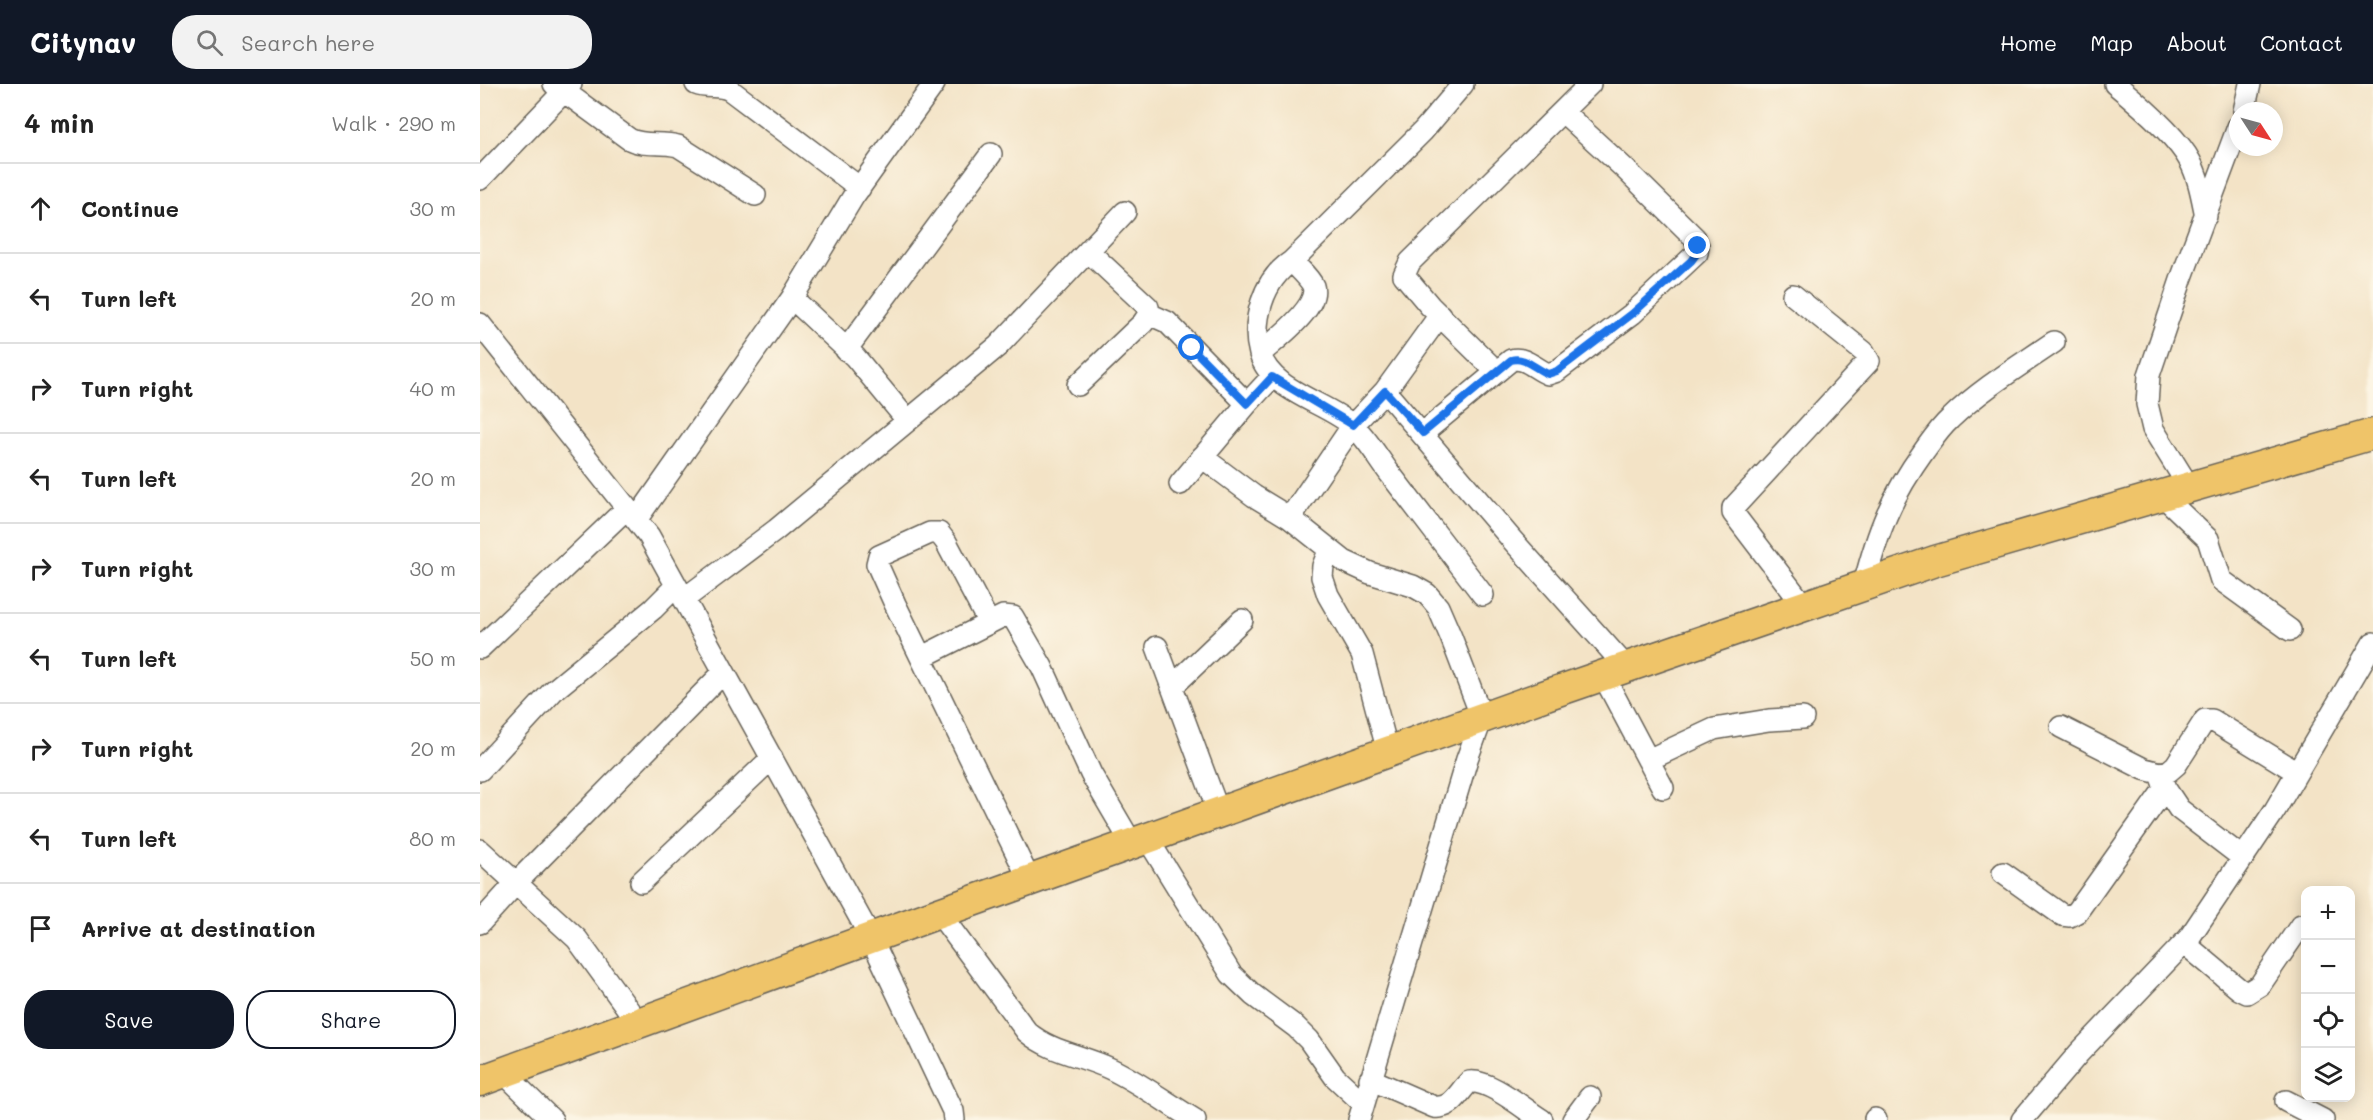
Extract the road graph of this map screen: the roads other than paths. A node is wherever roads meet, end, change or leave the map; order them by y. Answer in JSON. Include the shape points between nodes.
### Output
{"nodes":[{"id":1,"x":696,"y":84,"type":"edge"},
{"id":2,"x":934,"y":84,"type":"edge"},
{"id":3,"x":1463,"y":84,"type":"edge"},
{"id":4,"x":1590,"y":84,"type":"edge"},
{"id":5,"x":2115,"y":84,"type":"edge"},
{"id":6,"x":2250,"y":84,"type":"edge"},
{"id":7,"x":563,"y":86,"type":"edge"},
{"id":8,"x":2246,"y":102,"type":"edge"},
{"id":9,"x":1563,"y":112,"type":"junction"},
{"id":10,"x":2229,"y":152,"type":"edge"},
{"id":11,"x":991,"y":154,"type":"dead end"},
{"id":12,"x":480,"y":179,"type":"edge"},
{"id":13,"x":860,"y":188,"type":"junction"},
{"id":14,"x":754,"y":195,"type":"dead end"},
{"id":15,"x":1125,"y":212,"type":"dead end"},
{"id":16,"x":2206,"y":216,"type":"junction"},
{"id":17,"x":1088,"y":251,"type":"junction"},
{"id":18,"x":1292,"y":261,"type":"junction"},
{"id":19,"x":1793,"y":295,"type":"dead end"},
{"id":20,"x":792,"y":298,"type":"junction"},
{"id":21,"x":1149,"y":314,"type":"junction"},
{"id":22,"x":1440,"y":315,"type":"junction"},
{"id":23,"x":480,"y":324,"type":"edge"},
{"id":24,"x":2054,"y":342,"type":"dead end"},
{"id":25,"x":846,"y":350,"type":"junction"},
{"id":26,"x":1260,"y":354,"type":"junction"},
{"id":27,"x":1496,"y":370,"type":"junction"},
{"id":28,"x":1272,"y":377,"type":"junction"},
{"id":29,"x":1078,"y":386,"type":"dead end"},
{"id":30,"x":1385,"y":391,"type":"junction"},
{"id":31,"x":1247,"y":404,"type":"junction"},
{"id":32,"x":907,"y":420,"type":"junction"},
{"id":33,"x":1353,"y":425,"type":"junction"},
{"id":34,"x":1423,"y":433,"type":"junction"},
{"id":35,"x":2373,"y":434,"type":"edge"},
{"id":36,"x":1202,"y":457,"type":"junction"},
{"id":37,"x":1180,"y":483,"type":"dead end"},
{"id":38,"x":2176,"y":491,"type":"junction"},
{"id":39,"x":631,"y":514,"type":"junction"},
{"id":40,"x":1290,"y":518,"type":"junction"},
{"id":41,"x":1329,"y":551,"type":"junction"},
{"id":42,"x":1864,"y":585,"type":"junction"},
{"id":43,"x":680,"y":592,"type":"junction"},
{"id":44,"x":1483,"y":595,"type":"dead end"},
{"id":45,"x":1804,"y":606,"type":"junction"},
{"id":46,"x":1242,"y":620,"type":"dead end"},
{"id":47,"x":989,"y":623,"type":"junction"},
{"id":48,"x":2290,"y":630,"type":"dead end"},
{"id":49,"x":2373,"y":643,"type":"edge"},
{"id":50,"x":1157,"y":647,"type":"dead end"},
{"id":51,"x":480,"y":648,"type":"edge"},
{"id":52,"x":922,"y":657,"type":"junction"},
{"id":53,"x":1614,"y":671,"type":"junction"},
{"id":54,"x":724,"y":672,"type":"junction"},
{"id":55,"x":1172,"y":687,"type":"junction"},
{"id":56,"x":1482,"y":718,"type":"junction"},
{"id":57,"x":1803,"y":718,"type":"dead end"},
{"id":58,"x":2061,"y":727,"type":"dead end"},
{"id":59,"x":1388,"y":752,"type":"junction"},
{"id":60,"x":772,"y":758,"type":"junction"},
{"id":61,"x":1648,"y":760,"type":"junction"},
{"id":62,"x":480,"y":770,"type":"edge"},
{"id":63,"x":2297,"y":772,"type":"junction"},
{"id":64,"x":2162,"y":780,"type":"junction"},
{"id":65,"x":1663,"y":788,"type":"dead end"},
{"id":66,"x":1219,"y":813,"type":"junction"},
{"id":67,"x":1139,"y":841,"type":"junction"},
{"id":68,"x":480,"y":850,"type":"edge"},
{"id":69,"x":2243,"y":858,"type":"junction"},
{"id":70,"x":2003,"y":873,"type":"dead end"},
{"id":71,"x":1030,"y":881,"type":"junction"},
{"id":72,"x":517,"y":882,"type":"junction"},
{"id":73,"x":641,"y":882,"type":"dead end"},
{"id":74,"x":939,"y":913,"type":"junction"},
{"id":75,"x":480,"y":923,"type":"edge"},
{"id":76,"x":2301,"y":925,"type":"dead end"},
{"id":77,"x":871,"y":938,"type":"junction"},
{"id":78,"x":2184,"y":943,"type":"junction"},
{"id":79,"x":638,"y":1023,"type":"junction"},
{"id":80,"x":492,"y":1077,"type":"edge"},
{"id":81,"x":1370,"y":1078,"type":"junction"},
{"id":82,"x":1590,"y":1097,"type":"dead end"},
{"id":83,"x":2286,"y":1101,"type":"dead end"},
{"id":84,"x":1361,"y":1111,"type":"edge"},
{"id":85,"x":552,"y":1120,"type":"edge"},
{"id":86,"x":954,"y":1120,"type":"edge"},
{"id":87,"x":1195,"y":1120,"type":"edge"},
{"id":88,"x":1542,"y":1120,"type":"edge"},
{"id":89,"x":1573,"y":1120,"type":"edge"},
{"id":90,"x":2022,"y":1120,"type":"edge"},
{"id":91,"x":2323,"y":1120,"type":"edge"}],
"edges":[{"from":1,"to":13,"type":"street","via":[[730,90]]},
{"from":2,"to":13,"type":"street"},
{"from":3,"to":18,"type":"street","via":[[1423,131]]},
{"from":4,"to":9,"type":"street"},
{"from":5,"to":16,"type":"street","via":[[2185,152],[2197,178]]},
{"from":6,"to":8,"type":"street"},
{"from":7,"to":12,"type":"street"},
{"from":7,"to":14,"type":"street","via":[[629,139],[639,144],[665,142],[678,146]]},
{"from":9,"to":22,"type":"street","via":[[1405,269],[1408,282]]},
{"from":9,"to":27,"type":"street","via":[[1695,238],[1697,253],[1632,314],[1557,371],[1548,374],[1517,358]]},
{"from":10,"to":16,"type":"street"},
{"from":11,"to":25,"type":"street"},
{"from":13,"to":20,"type":"street"},
{"from":15,"to":17,"type":"street"},
{"from":16,"to":38,"type":"street","via":[[2149,375],[2147,404]]},
{"from":17,"to":21,"type":"street","via":[[1148,307]]},
{"from":17,"to":32,"type":"street","via":[[998,346]]},
{"from":18,"to":26,"type":"street","via":[[1277,273],[1264,294],[1259,313]]},
{"from":18,"to":26,"type":"street","via":[[1312,285],[1314,299]]},
{"from":19,"to":45,"type":"street","via":[[1864,352],[1869,361],[1733,508]]},
{"from":20,"to":25,"type":"street"},
{"from":20,"to":39,"type":"street"},
{"from":21,"to":29,"type":"street"},
{"from":21,"to":31,"type":"street","via":[[1167,322]]},
{"from":22,"to":27,"type":"street"},
{"from":22,"to":30,"type":"street"},
{"from":23,"to":39,"type":"street"},
{"from":24,"to":42,"type":"street","via":[[1965,405],[1930,442],[1892,500]]},
{"from":25,"to":32,"type":"street"},
{"from":26,"to":28,"type":"street"},
{"from":27,"to":34,"type":"street"},
{"from":28,"to":31,"type":"street"},
{"from":28,"to":33,"type":"street"},
{"from":30,"to":33,"type":"street"},
{"from":30,"to":34,"type":"street"},
{"from":31,"to":36,"type":"street"},
{"from":32,"to":43,"type":"street","via":[[776,530]]},
{"from":33,"to":40,"type":"street"},
{"from":33,"to":44,"type":"street"},
{"from":34,"to":53,"type":"street","via":[[1514,541]]},
{"from":35,"to":38,"type":"highway"},
{"from":36,"to":37,"type":"street"},
{"from":36,"to":40,"type":"street"},
{"from":38,"to":42,"type":"highway"},
{"from":38,"to":48,"type":"street","via":[[2208,539],[2221,580]]},
{"from":39,"to":43,"type":"street","via":[[649,536]]},
{"from":39,"to":51,"type":"street"},
{"from":40,"to":41,"type":"street"},
{"from":41,"to":56,"type":"street","via":[[1370,573],[1427,594],[1438,607]]},
{"from":41,"to":59,"type":"street","via":[[1322,577],[1362,654]]},
{"from":42,"to":45,"type":"highway"},
{"from":43,"to":54,"type":"street"},
{"from":43,"to":62,"type":"street","via":[[653,609],[552,691]]},
{"from":45,"to":53,"type":"highway"},
{"from":46,"to":55,"type":"street"},
{"from":47,"to":52,"type":"street"},
{"from":47,"to":52,"type":"street","via":[[939,533],[887,551],[879,556],[877,564]]},
{"from":47,"to":67,"type":"street","via":[[1009,615],[1019,623],[1091,774]]},
{"from":49,"to":63,"type":"street"},
{"from":50,"to":55,"type":"street"},
{"from":52,"to":71,"type":"street"},
{"from":53,"to":56,"type":"highway"},
{"from":53,"to":61,"type":"street"},
{"from":54,"to":60,"type":"street"},
{"from":54,"to":72,"type":"street"},
{"from":55,"to":66,"type":"street"},
{"from":56,"to":59,"type":"highway"},
{"from":56,"to":81,"type":"street"},
{"from":57,"to":61,"type":"street","via":[[1714,729]]},
{"from":58,"to":64,"type":"street"},
{"from":59,"to":66,"type":"highway"},
{"from":60,"to":73,"type":"street"},
{"from":60,"to":77,"type":"street"},
{"from":61,"to":65,"type":"street"},
{"from":63,"to":64,"type":"street","via":[[2219,723],[2205,720]]},
{"from":63,"to":69,"type":"street"},
{"from":64,"to":69,"type":"street","via":[[2179,809]]},
{"from":64,"to":70,"type":"street","via":[[2077,912],[2062,915]]},
{"from":66,"to":67,"type":"highway"},
{"from":67,"to":71,"type":"highway"},
{"from":67,"to":84,"type":"street","via":[[1231,974],[1309,1040]]},
{"from":68,"to":72,"type":"street"},
{"from":69,"to":78,"type":"street"},
{"from":71,"to":74,"type":"highway"},
{"from":72,"to":75,"type":"street"},
{"from":72,"to":79,"type":"street","via":[[577,939]]},
{"from":74,"to":77,"type":"highway"},
{"from":74,"to":87,"type":"street","via":[[1037,1041],[1111,1069]]},
{"from":76,"to":78,"type":"street","via":[[2260,985],[2247,993]]},
{"from":77,"to":79,"type":"highway"},
{"from":77,"to":86,"type":"street"},
{"from":78,"to":90,"type":"street","via":[[2079,1053]]},
{"from":79,"to":80,"type":"highway"},
{"from":80,"to":85,"type":"street"},
{"from":81,"to":84,"type":"street"},
{"from":81,"to":88,"type":"street","via":[[1444,1108],[1469,1082],[1478,1081]]},
{"from":82,"to":89,"type":"street"},
{"from":83,"to":91,"type":"street"}]}
